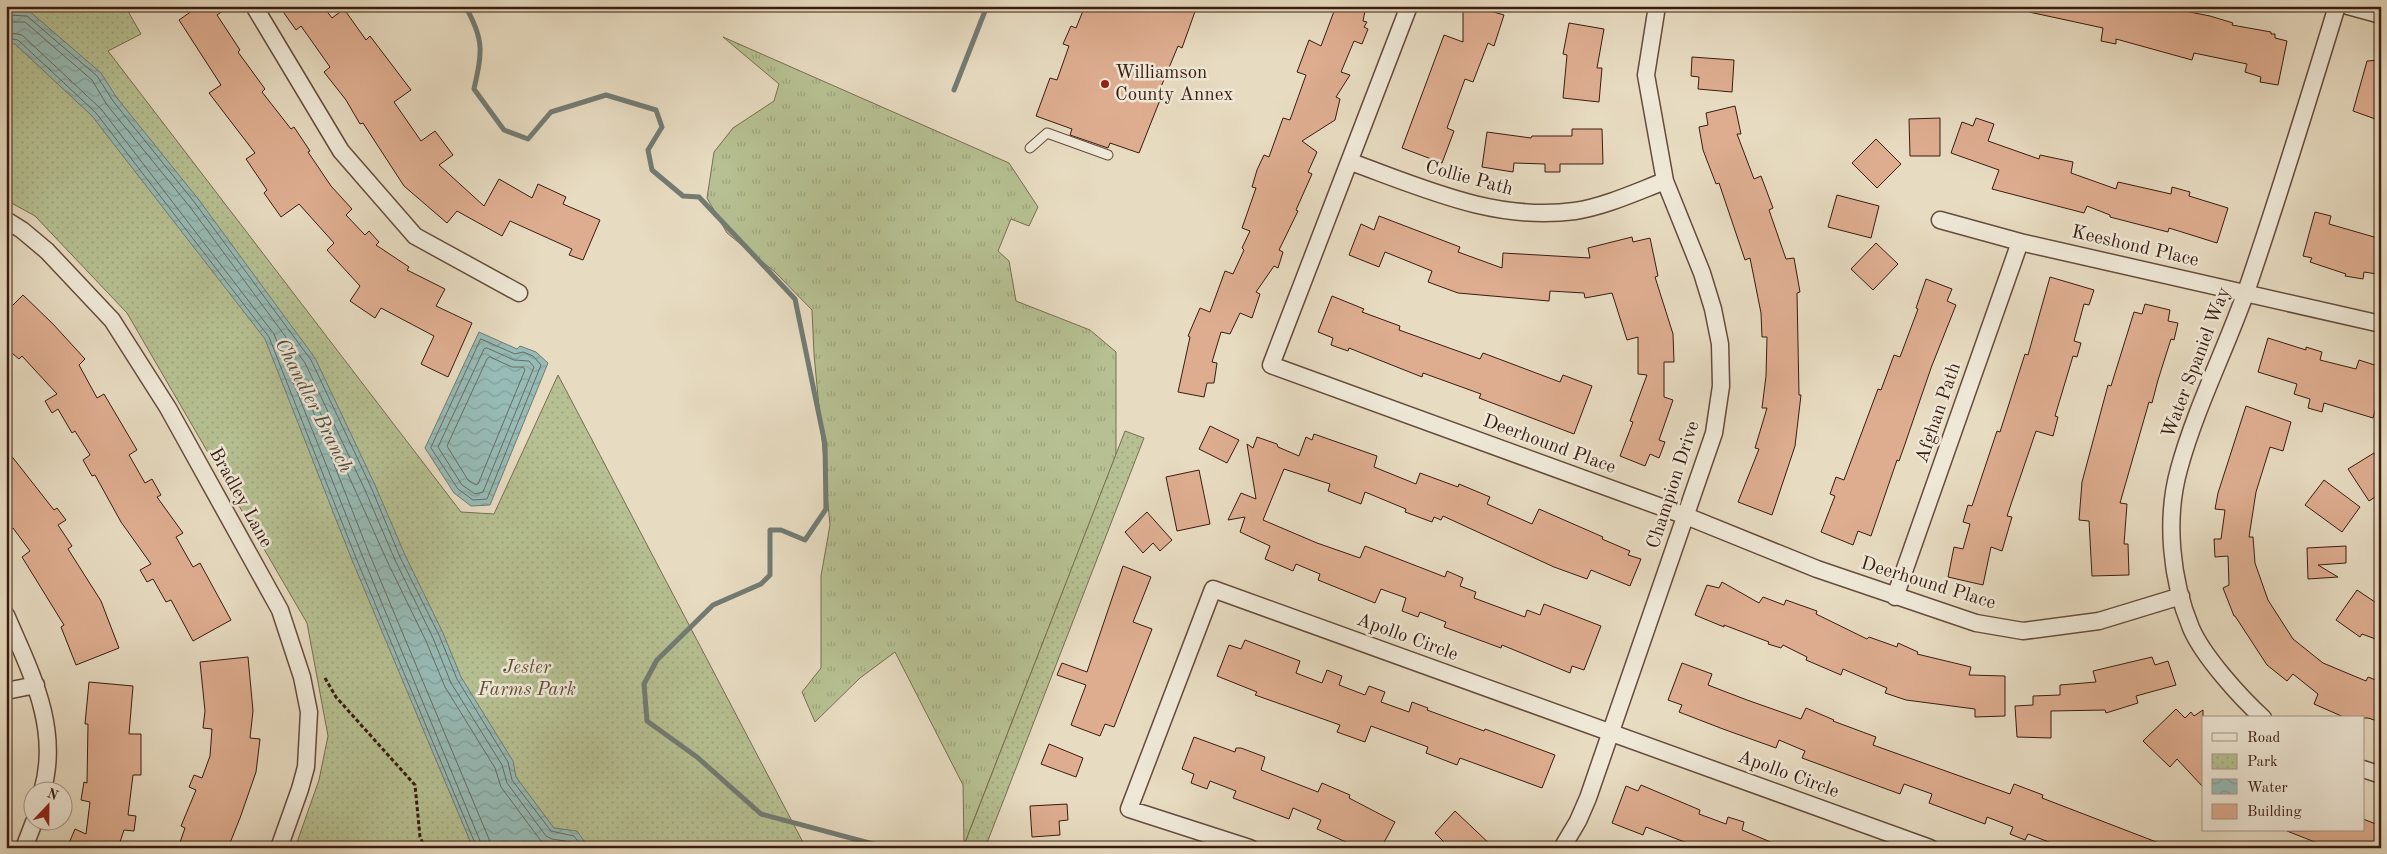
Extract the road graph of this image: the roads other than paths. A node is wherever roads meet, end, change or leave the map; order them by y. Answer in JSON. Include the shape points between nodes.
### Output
{"nodes":[{"id":1,"x":254,"y":6,"type":"edge"},
{"id":2,"x":1409,"y":6,"type":"edge"},
{"id":3,"x":1657,"y":6,"type":"edge"},
{"id":4,"x":2337,"y":6,"type":"edge"},
{"id":5,"x":2348,"y":6,"type":"edge"},
{"id":6,"x":2381,"y":15,"type":"edge"},
{"id":7,"x":1030,"y":148,"type":"dead end"},
{"id":8,"x":1108,"y":155,"type":"dead end"},
{"id":9,"x":1351,"y":162,"type":"junction"},
{"id":10,"x":1665,"y":181,"type":"junction"},
{"id":11,"x":6,"y":220,"type":"edge"},
{"id":12,"x":1940,"y":220,"type":"dead end"},
{"id":13,"x":2020,"y":242,"type":"junction"},
{"id":14,"x":2246,"y":292,"type":"junction"},
{"id":15,"x":519,"y":293,"type":"dead end"},
{"id":16,"x":2381,"y":324,"type":"edge"},
{"id":17,"x":1686,"y":516,"type":"junction"},
{"id":18,"x":2181,"y":596,"type":"junction"},
{"id":19,"x":1895,"y":597,"type":"junction"},
{"id":20,"x":6,"y":615,"type":"edge"},
{"id":21,"x":36,"y":685,"type":"junction"},
{"id":22,"x":6,"y":691,"type":"edge"},
{"id":23,"x":2261,"y":716,"type":"edge"},
{"id":24,"x":1611,"y":733,"type":"junction"},
{"id":25,"x":2364,"y":769,"type":"edge"},
{"id":26,"x":2381,"y":775,"type":"edge"},
{"id":27,"x":44,"y":782,"type":"edge"},
{"id":28,"x":30,"y":832,"type":"edge"},
{"id":29,"x":24,"y":848,"type":"edge"},
{"id":30,"x":279,"y":848,"type":"edge"},
{"id":31,"x":1250,"y":848,"type":"edge"},
{"id":32,"x":1562,"y":848,"type":"edge"},
{"id":33,"x":1930,"y":848,"type":"edge"}],
"edges":[{"from":1,"to":15,"type":"street","via":[[341,151],[416,236]]},
{"from":2,"to":9,"type":"street","name":"Deerhound Place"},
{"from":3,"to":10,"type":"street","name":"Champion Drive","via":[[1646,75]]},
{"from":4,"to":14,"type":"street","name":"Water Spaniel Way"},
{"from":5,"to":6,"type":"street"},
{"from":7,"to":8,"type":"lane","via":[[1047,133]]},
{"from":9,"to":10,"type":"street","name":"Collie Path","via":[[1439,194],[1510,212],[1576,210]]},
{"from":9,"to":17,"type":"street","name":"Deerhound Place","via":[[1272,365]]},
{"from":10,"to":17,"type":"street","name":"Champion Drive","via":[[1702,274],[1720,344],[1721,386],[1714,433]]},
{"from":11,"to":30,"type":"street","name":"Bradley Lane","via":[[47,251],[112,320],[168,408],[280,610],[302,677],[308,712],[306,768]]},
{"from":12,"to":13,"type":"street","name":"Keeshond Place"},
{"from":13,"to":14,"type":"street","name":"Keeshond Place"},
{"from":13,"to":19,"type":"street","name":"Afghan Path"},
{"from":14,"to":16,"type":"street","name":"Keeshond Place"},
{"from":14,"to":18,"type":"street","name":"Water Spaniel Way","via":[[2206,390],[2179,470],[2173,507],[2172,554]]},
{"from":17,"to":19,"type":"street","name":"Deerhound Place"},
{"from":17,"to":24,"type":"street","name":"Champion Drive"},
{"from":18,"to":19,"type":"street","name":"Deerhound Place","via":[[2098,620],[2023,630],[1976,623]]},
{"from":18,"to":23,"type":"street","name":"Water Spaniel Way","via":[[2203,648]]},
{"from":20,"to":21,"type":"street"},
{"from":21,"to":22,"type":"street"},
{"from":21,"to":27,"type":"street","via":[[47,727],[49,756]]},
{"from":24,"to":31,"type":"street","name":"Apollo Circle","via":[[1214,589],[1129,810]]},
{"from":24,"to":32,"type":"street","name":"Champion Drive","via":[[1581,814]]},
{"from":24,"to":33,"type":"street","name":"Apollo Circle"},
{"from":25,"to":26,"type":"street"},
{"from":28,"to":29,"type":"street"}]}
